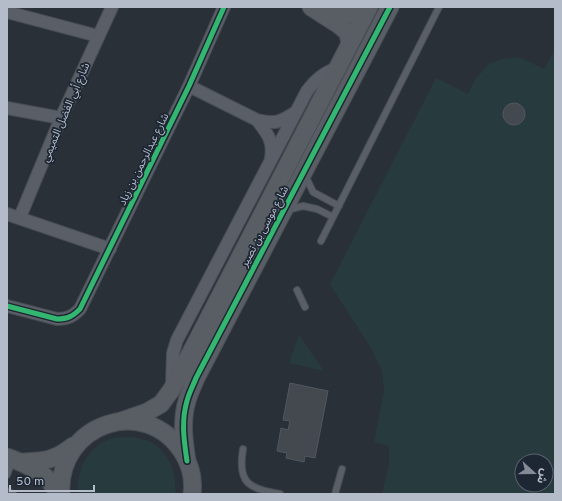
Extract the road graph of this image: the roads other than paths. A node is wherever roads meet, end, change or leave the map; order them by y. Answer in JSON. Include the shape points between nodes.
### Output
{"nodes":[{"id":1,"x":112,"y":7,"type":"edge"},
{"id":2,"x":224,"y":7,"type":"edge"},
{"id":3,"x":367,"y":7,"type":"edge"},
{"id":4,"x":390,"y":7,"type":"edge"},
{"id":5,"x":439,"y":7,"type":"edge"},
{"id":6,"x":313,"y":9,"type":"edge"},
{"id":7,"x":7,"y":12,"type":"edge"},
{"id":8,"x":98,"y":36,"type":"junction"},
{"id":9,"x":350,"y":44,"type":"junction"},
{"id":10,"x":338,"y":67,"type":"junction"},
{"id":11,"x":189,"y":86,"type":"junction"},
{"id":12,"x":7,"y":108,"type":"edge"},
{"id":13,"x":297,"y":111,"type":"junction"},
{"id":14,"x":61,"y":118,"type":"junction"},
{"id":15,"x":257,"y":120,"type":"junction"},
{"id":16,"x":271,"y":161,"type":"junction"},
{"id":17,"x":303,"y":172,"type":"junction"},
{"id":18,"x":339,"y":206,"type":"junction"},
{"id":19,"x":283,"y":211,"type":"junction"},
{"id":20,"x":7,"y":214,"type":"edge"},
{"id":21,"x":20,"y":217,"type":"junction"},
{"id":22,"x":333,"y":217,"type":"junction"},
{"id":23,"x":322,"y":241,"type":"dead end"},
{"id":24,"x":110,"y":248,"type":"junction"},
{"id":25,"x":297,"y":290,"type":"dead end"},
{"id":26,"x":7,"y":306,"type":"edge"},
{"id":27,"x":305,"y":307,"type":"dead end"},
{"id":28,"x":172,"y":389,"type":"junction"},
{"id":29,"x":121,"y":421,"type":"junction"},
{"id":30,"x":77,"y":443,"type":"junction"},
{"id":31,"x":243,"y":449,"type":"dead end"},
{"id":32,"x":14,"y":459,"type":"edge"},
{"id":33,"x":188,"y":461,"type":"junction"},
{"id":34,"x":342,"y":469,"type":"dead end"},
{"id":35,"x":7,"y":475,"type":"edge"},
{"id":36,"x":7,"y":492,"type":"edge"},
{"id":37,"x":13,"y":494,"type":"edge"},
{"id":38,"x":58,"y":494,"type":"edge"},
{"id":39,"x":61,"y":494,"type":"edge"},
{"id":40,"x":192,"y":494,"type":"edge"},
{"id":41,"x":280,"y":494,"type":"edge"},
{"id":42,"x":335,"y":494,"type":"edge"}],
"edges":[{"from":1,"to":8,"type":"street","name":"شارع أبي الفضل التميمي"},
{"from":2,"to":11,"type":"street","name":"شارع عبدالرحمن بن زياد"},
{"from":3,"to":6,"type":"street","via":[[348,15]]},
{"from":3,"to":9,"type":"street","name":"شارع موسى بن نصير"},
{"from":4,"to":17,"type":"street","name":"شارع موسى بن نصير"},
{"from":5,"to":18,"type":"lane"},
{"from":6,"to":9,"type":"street","via":[[348,33]]},
{"from":7,"to":8,"type":"street"},
{"from":8,"to":14,"type":"street","name":"شارع أبي الفضل التميمي"},
{"from":9,"to":10,"type":"street","name":"شارع موسى بن نصير"},
{"from":10,"to":13,"type":"street","via":[[316,80]]},
{"from":10,"to":28,"type":"street","name":"شارع موسى بن نصير"},
{"from":11,"to":15,"type":"street"},
{"from":11,"to":24,"type":"street","name":"شارع عبدالرحمن بن زياد"},
{"from":12,"to":14,"type":"street"},
{"from":13,"to":15,"type":"street","via":[[280,122]]},
{"from":13,"to":16,"type":"street"},
{"from":14,"to":21,"type":"street","name":"شارع أبي الفضل التميمي"},
{"from":15,"to":16,"type":"street","via":[[270,140]]},
{"from":16,"to":28,"type":"street","via":[[177,340],[173,353]]},
{"from":17,"to":18,"type":"lane","via":[[312,192]]},
{"from":17,"to":19,"type":"street","name":"شارع موسى بن نصير"},
{"from":18,"to":22,"type":"lane"},
{"from":19,"to":22,"type":"lane","via":[[303,206],[312,207]]},
{"from":19,"to":33,"type":"street","name":"شارع موسى بن نصير","via":[[186,402],[183,434]]},
{"from":20,"to":21,"type":"street"},
{"from":21,"to":24,"type":"street"},
{"from":22,"to":23,"type":"lane"},
{"from":24,"to":26,"type":"street","name":"شارع عبدالرحمن بن زياد","via":[[80,309],[74,315],[66,319],[57,319]]},
{"from":25,"to":27,"type":"lane"},
{"from":28,"to":29,"type":"street","name":"شارع موسى بن نصير","via":[[161,404]]},
{"from":29,"to":30,"type":"street","name":"شارع موسى بن نصير","via":[[90,432]]},
{"from":29,"to":33,"type":"street","via":[[141,422],[161,430],[176,443]]},
{"from":30,"to":32,"type":"street","name":"شارع موسى بن نصير","via":[[61,456],[45,461]]},
{"from":30,"to":39,"type":"street","via":[[66,461]]},
{"from":31,"to":41,"type":"lane","via":[[242,467],[246,482],[259,490]]},
{"from":32,"to":35,"type":"lane"},
{"from":32,"to":38,"type":"street","via":[[47,478]]},
{"from":33,"to":40,"type":"street","name":"شارع موسى بن نصير","via":[[192,473]]},
{"from":34,"to":42,"type":"lane"},
{"from":36,"to":37,"type":"lane"}]}
